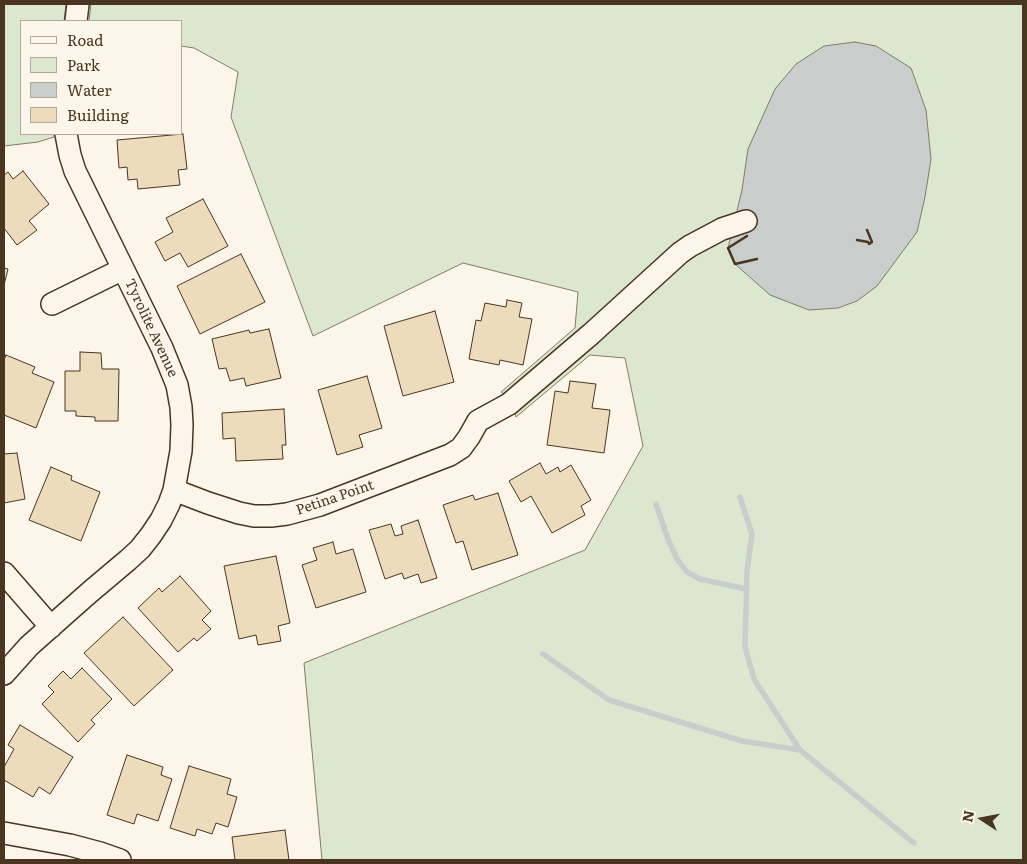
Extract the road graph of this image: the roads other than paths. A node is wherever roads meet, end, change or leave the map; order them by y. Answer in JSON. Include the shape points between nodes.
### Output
{"nodes":[{"id":1,"x":78,"y":4,"type":"edge"},
{"id":2,"x":76,"y":20,"type":"edge"},
{"id":3,"x":66,"y":135,"type":"edge"},
{"id":4,"x":746,"y":221,"type":"dead end"},
{"id":5,"x":124,"y":269,"type":"junction"},
{"id":6,"x":52,"y":304,"type":"dead end"},
{"id":7,"x":174,"y":490,"type":"junction"},
{"id":8,"x":4,"y":573,"type":"edge"},
{"id":9,"x":51,"y":626,"type":"junction"},
{"id":10,"x":4,"y":674,"type":"edge"},
{"id":11,"x":4,"y":833,"type":"edge"},
{"id":12,"x":120,"y":860,"type":"edge"}],
"edges":[{"from":1,"to":2,"type":"street"},
{"from":3,"to":5,"type":"street","name":"Tyrolite Avenue","via":[[75,171]]},
{"from":4,"to":7,"type":"street","name":"Petina Point","via":[[722,229],[680,253],[509,404],[478,421],[461,448],[450,455],[320,505],[271,516],[254,516],[226,509]]},
{"from":5,"to":6,"type":"street"},
{"from":5,"to":7,"type":"street","name":"Tyrolite Avenue","via":[[177,385],[182,437]]},
{"from":7,"to":9,"type":"street","name":"Tyrolite Avenue","via":[[161,520],[140,549]]},
{"from":8,"to":9,"type":"street"},
{"from":9,"to":10,"type":"street","name":"Tyrolite Avenue"},
{"from":11,"to":12,"type":"street","via":[[70,845]]}]}
